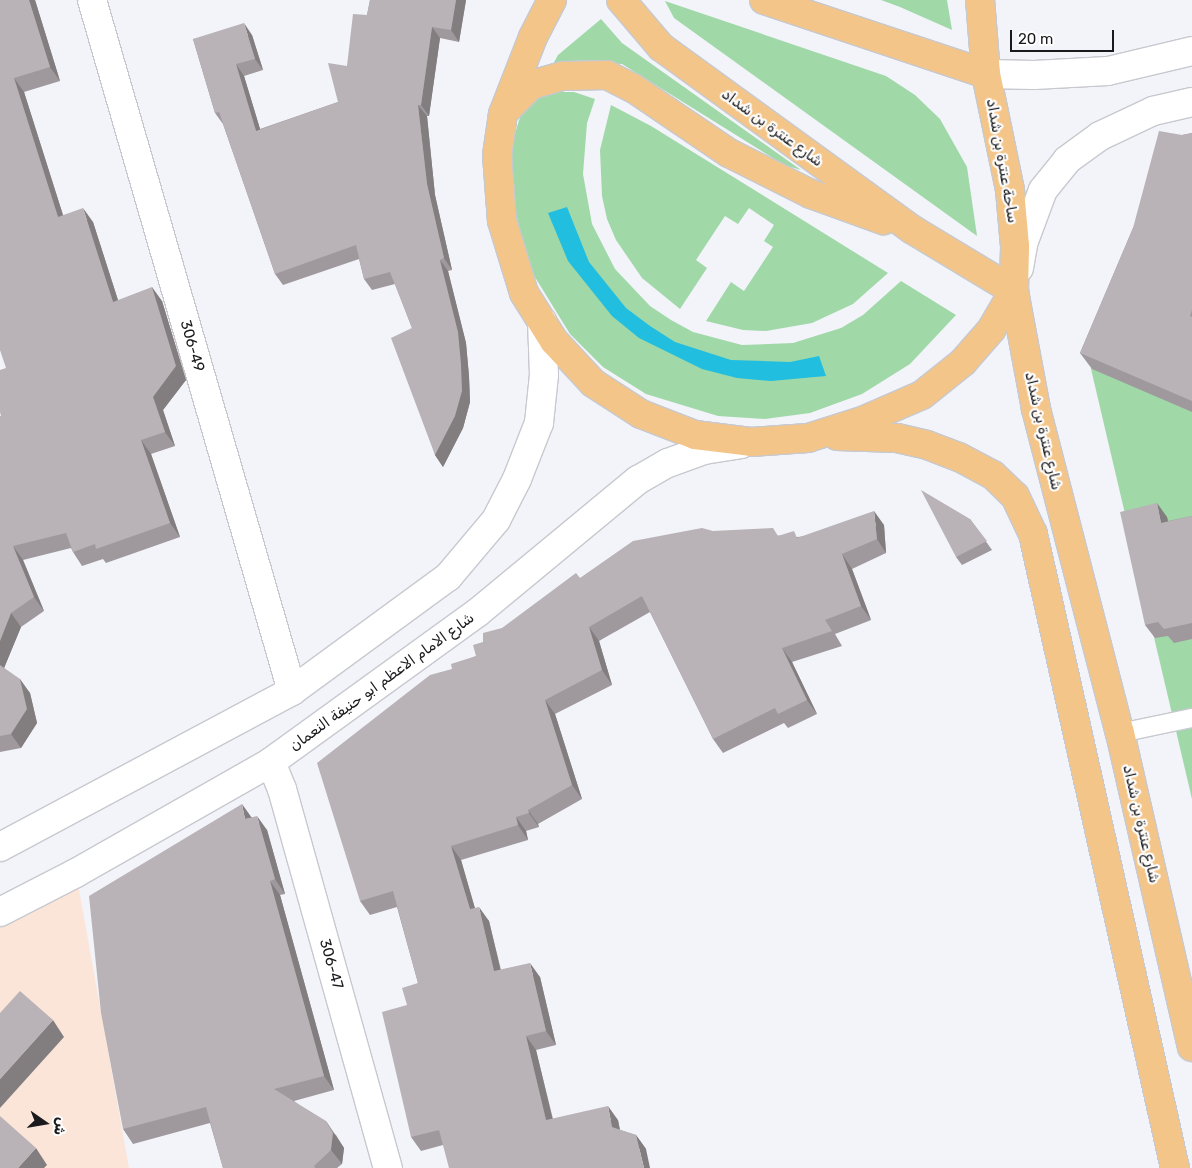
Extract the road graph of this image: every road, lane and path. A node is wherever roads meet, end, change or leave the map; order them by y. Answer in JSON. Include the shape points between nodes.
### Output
{"nodes":[{"id":1,"x":92,"y":0,"type":"edge"},
{"id":2,"x":552,"y":0,"type":"edge"},
{"id":3,"x":621,"y":0,"type":"edge"},
{"id":4,"x":764,"y":0,"type":"edge"},
{"id":5,"x":980,"y":0,"type":"edge"},
{"id":6,"x":1192,"y":51,"type":"edge"},
{"id":7,"x":986,"y":74,"type":"junction"},
{"id":8,"x":1192,"y":102,"type":"edge"},
{"id":9,"x":503,"y":114,"type":"junction"},
{"id":10,"x":913,"y":230,"type":"junction"},
{"id":11,"x":1014,"y":291,"type":"junction"},
{"id":12,"x":542,"y":321,"type":"junction"},
{"id":13,"x":808,"y":438,"type":"junction"},
{"id":14,"x":751,"y":442,"type":"junction"},
{"id":15,"x":292,"y":691,"type":"junction"},
{"id":16,"x":1192,"y":718,"type":"edge"},
{"id":17,"x":1120,"y":733,"type":"junction"},
{"id":18,"x":271,"y":762,"type":"junction"},
{"id":19,"x":0,"y":848,"type":"edge"},
{"id":20,"x":0,"y":912,"type":"edge"},
{"id":21,"x":1192,"y":1047,"type":"edge"},
{"id":22,"x":388,"y":1168,"type":"edge"},
{"id":23,"x":1175,"y":1168,"type":"edge"}],
"edges":[{"from":1,"to":15,"type":"main road","name":"306-49"},
{"from":2,"to":9,"type":"main road","name":"ساحة عنترة بن شداد","via":[[533,37]]},
{"from":3,"to":10,"type":"main road","name":"شارع عنترة بن شداد","via":[[661,47]]},
{"from":4,"to":7,"type":"main road"},
{"from":5,"to":7,"type":"main road"},
{"from":6,"to":7,"type":"main road","via":[[1108,71],[1034,76]]},
{"from":7,"to":11,"type":"main road","name":"ساحة عنترة بن شداد","via":[[1010,190],[1015,246]]},
{"from":8,"to":11,"type":"main road","via":[[1153,111],[1100,136],[1067,160],[1043,190],[1024,241]]},
{"from":9,"to":10,"type":"main road","via":[[531,85],[563,76],[607,75],[633,88],[729,153],[811,194]]},
{"from":9,"to":12,"type":"main road","name":"ساحة عنترة بن شداد","via":[[497,156],[502,221],[524,292]]},
{"from":10,"to":11,"type":"main road","name":"شارع عنترة بن شداد"},
{"from":11,"to":13,"type":"main road","name":"ساحة عنترة بن شداد","via":[[991,330],[964,362],[922,395],[862,421]]},
{"from":11,"to":17,"type":"main road","name":"شارع عنترة بن شداد","via":[[1036,409]]},
{"from":12,"to":14,"type":"main road","name":"ساحة عنترة بن شداد","via":[[554,341],[593,383],[641,414],[695,435]]},
{"from":12,"to":15,"type":"main road","via":[[544,375],[539,423],[517,479],[496,520],[448,577]]},
{"from":13,"to":14,"type":"main road","name":"ساحة عنترة بن شداد"},
{"from":13,"to":23,"type":"main road","via":[[863,436],[927,445],[993,475],[1015,496],[1033,534]]},
{"from":14,"to":18,"type":"main road","name":"شارع الامام الاعظم ابو حنيفة النعمان","via":[[704,450],[668,463],[638,480],[477,613]]},
{"from":15,"to":19,"type":"main road"},
{"from":16,"to":17,"type":"lane"},
{"from":17,"to":21,"type":"main road","name":"شارع عنترة بن شداد"},
{"from":18,"to":20,"type":"main road","name":"شارع الامام الاعظم ابو حنيفة النعمان","via":[[76,873]]},
{"from":18,"to":22,"type":"main road","name":"306-47","via":[[282,789]]}]}
